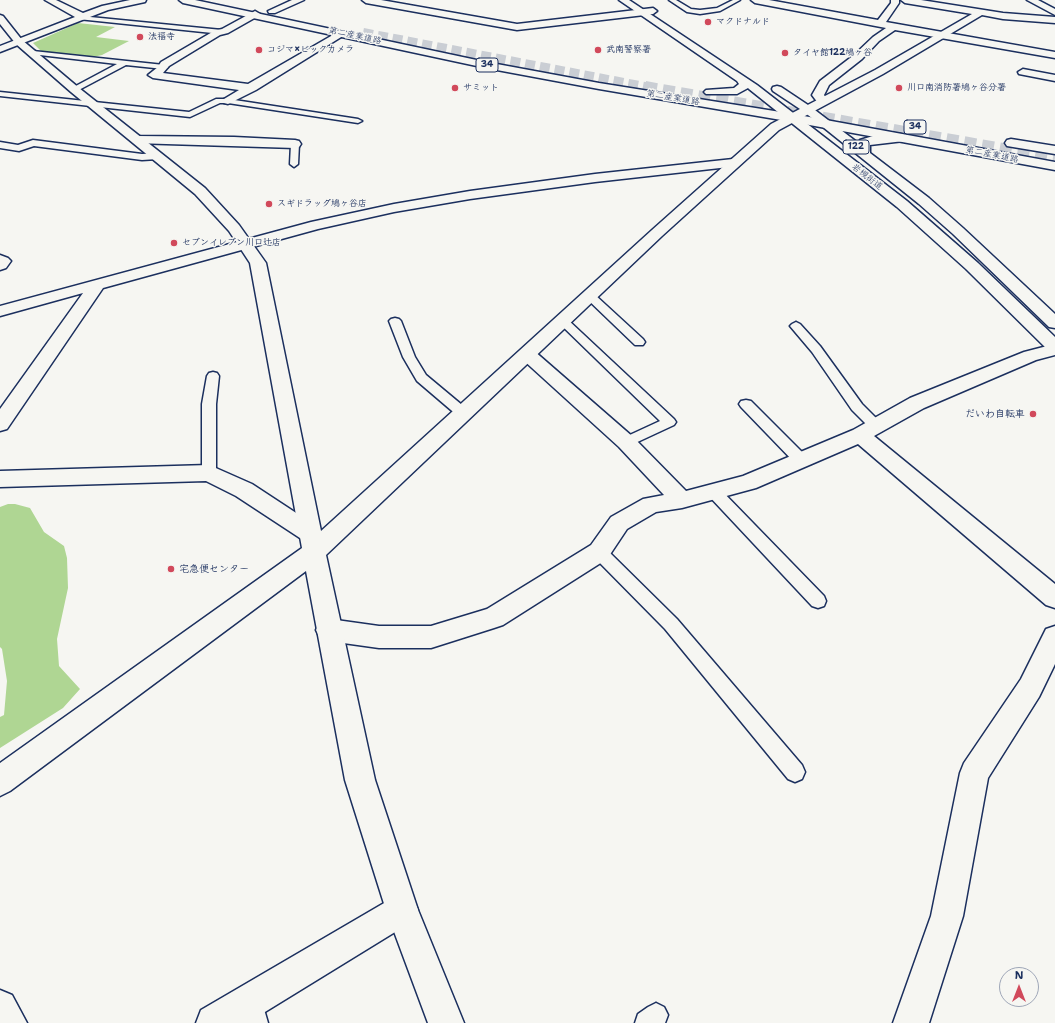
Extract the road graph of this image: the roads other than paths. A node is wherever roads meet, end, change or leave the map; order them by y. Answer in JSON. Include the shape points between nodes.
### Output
{"nodes":[{"id":1,"x":49,"y":0,"type":"edge"},
{"id":2,"x":142,"y":0,"type":"edge"},
{"id":3,"x":183,"y":0,"type":"edge"},
{"id":4,"x":212,"y":0,"type":"edge"},
{"id":5,"x":300,"y":0,"type":"edge"},
{"id":6,"x":366,"y":0,"type":"edge"},
{"id":7,"x":623,"y":0,"type":"edge"},
{"id":8,"x":636,"y":0,"type":"edge"},
{"id":9,"x":672,"y":0,"type":"edge"},
{"id":10,"x":722,"y":0,"type":"edge"},
{"id":11,"x":725,"y":0,"type":"edge"},
{"id":12,"x":737,"y":0,"type":"edge"},
{"id":13,"x":755,"y":0,"type":"edge"},
{"id":14,"x":895,"y":0,"type":"edge"},
{"id":15,"x":905,"y":0,"type":"edge"},
{"id":16,"x":1030,"y":0,"type":"edge"},
{"id":17,"x":714,"y":3,"type":"dead end"},
{"id":18,"x":936,"y":3,"type":"edge"},
{"id":19,"x":724,"y":8,"type":"junction"},
{"id":20,"x":100,"y":10,"type":"junction"},
{"id":21,"x":272,"y":11,"type":"junction"},
{"id":22,"x":123,"y":12,"type":"dead end"},
{"id":23,"x":647,"y":12,"type":"junction"},
{"id":24,"x":1055,"y":12,"type":"edge"},
{"id":25,"x":980,"y":13,"type":"junction"},
{"id":26,"x":255,"y":14,"type":"junction"},
{"id":27,"x":305,"y":17,"type":"junction"},
{"id":28,"x":0,"y":18,"type":"edge"},
{"id":29,"x":82,"y":18,"type":"junction"},
{"id":30,"x":1055,"y":20,"type":"edge"},
{"id":31,"x":292,"y":23,"type":"junction"},
{"id":32,"x":880,"y":23,"type":"junction"},
{"id":33,"x":209,"y":24,"type":"dead end"},
{"id":34,"x":893,"y":27,"type":"junction"},
{"id":35,"x":200,"y":30,"type":"junction"},
{"id":36,"x":374,"y":31,"type":"tunnel mouth"},
{"id":37,"x":222,"y":32,"type":"junction"},
{"id":38,"x":341,"y":34,"type":"junction"},
{"id":39,"x":941,"y":36,"type":"junction"},
{"id":40,"x":19,"y":42,"type":"junction"},
{"id":41,"x":0,"y":49,"type":"edge"},
{"id":42,"x":33,"y":53,"type":"junction"},
{"id":43,"x":1055,"y":55,"type":"edge"},
{"id":44,"x":124,"y":63,"type":"junction"},
{"id":45,"x":164,"y":67,"type":"junction"},
{"id":46,"x":1023,"y":72,"type":"dead end"},
{"id":47,"x":1055,"y":78,"type":"edge"},
{"id":48,"x":741,"y":79,"type":"junction"},
{"id":49,"x":252,"y":88,"type":"junction"},
{"id":50,"x":75,"y":90,"type":"junction"},
{"id":51,"x":0,"y":94,"type":"edge"},
{"id":52,"x":228,"y":101,"type":"junction"},
{"id":53,"x":822,"y":101,"type":"junction"},
{"id":54,"x":774,"y":103,"type":"junction"},
{"id":55,"x":93,"y":105,"type":"junction"},
{"id":56,"x":800,"y":113,"type":"junction"},
{"id":57,"x":829,"y":118,"type":"junction"},
{"id":58,"x":358,"y":121,"type":"dead end"},
{"id":59,"x":900,"y":138,"type":"junction"},
{"id":60,"x":138,"y":140,"type":"junction"},
{"id":61,"x":1000,"y":141,"type":"dead end"},
{"id":62,"x":295,"y":144,"type":"joint"},
{"id":63,"x":0,"y":145,"type":"edge"},
{"id":64,"x":1055,"y":151,"type":"edge"},
{"id":65,"x":864,"y":153,"type":"junction"},
{"id":66,"x":158,"y":156,"type":"junction"},
{"id":67,"x":733,"y":163,"type":"junction"},
{"id":68,"x":294,"y":164,"type":"dead end"},
{"id":69,"x":1054,"y":166,"type":"edge"},
{"id":70,"x":245,"y":244,"type":"junction"},
{"id":71,"x":0,"y":260,"type":"edge"},
{"id":72,"x":0,"y":265,"type":"edge"},
{"id":73,"x":98,"y":284,"type":"junction"},
{"id":74,"x":590,"y":296,"type":"junction"},
{"id":75,"x":0,"y":310,"type":"edge"},
{"id":76,"x":395,"y":321,"type":"dead end"},
{"id":77,"x":563,"y":321,"type":"junction"},
{"id":78,"x":1055,"y":323,"type":"edge"},
{"id":79,"x":796,"y":326,"type":"dead end"},
{"id":80,"x":639,"y":342,"type":"dead end"},
{"id":81,"x":1055,"y":348,"type":"edge"},
{"id":82,"x":527,"y":354,"type":"junction"},
{"id":83,"x":213,"y":376,"type":"dead end"},
{"id":84,"x":746,"y":404,"type":"dead end"},
{"id":85,"x":463,"y":413,"type":"junction"},
{"id":86,"x":0,"y":424,"type":"edge"},
{"id":87,"x":868,"y":431,"type":"junction"},
{"id":88,"x":626,"y":442,"type":"junction"},
{"id":89,"x":801,"y":460,"type":"junction"},
{"id":90,"x":209,"y":473,"type":"junction"},
{"id":91,"x":0,"y":479,"type":"edge"},
{"id":92,"x":713,"y":492,"type":"junction"},
{"id":93,"x":682,"y":500,"type":"junction"},
{"id":94,"x":313,"y":543,"type":"junction"},
{"id":95,"x":599,"y":552,"type":"junction"},
{"id":96,"x":1055,"y":598,"type":"edge"},
{"id":97,"x":818,"y":601,"type":"dead end"},
{"id":98,"x":329,"y":630,"type":"junction"},
{"id":99,"x":1055,"y":637,"type":"edge"},
{"id":100,"x":795,"y":772,"type":"dead end"},
{"id":101,"x":0,"y":781,"type":"edge"},
{"id":102,"x":402,"y":910,"type":"junction"},
{"id":103,"x":0,"y":1007,"type":"edge"},
{"id":104,"x":254,"y":1012,"type":"edge"},
{"id":105,"x":9,"y":1023,"type":"edge"},
{"id":106,"x":214,"y":1023,"type":"edge"},
{"id":107,"x":446,"y":1023,"type":"edge"},
{"id":108,"x":911,"y":1023,"type":"edge"}],
"edges":[{"from":1,"to":29,"type":"main road"},
{"from":2,"to":20,"type":"main road"},
{"from":3,"to":26,"type":"main road","name":"第二産業道路","number":"34"},
{"from":4,"to":21,"type":"main road","name":"第二産業道路","number":"34"},
{"from":5,"to":21,"type":"main road"},
{"from":6,"to":23,"type":"main road","via":[[517,27]]},
{"from":7,"to":23,"type":"main road","name":"岩槻街道","number":"122"},
{"from":8,"to":23,"type":"main road","name":"岩槻街道","number":"122"},
{"from":9,"to":19,"type":"lane","via":[[694,12]]},
{"from":10,"to":11,"type":"lane"},
{"from":12,"to":19,"type":"lane"},
{"from":13,"to":32,"type":"main road"},
{"from":14,"to":32,"type":"main road"},
{"from":15,"to":18,"type":"main road"},
{"from":16,"to":24,"type":"main road"},
{"from":17,"to":19,"type":"lane"},
{"from":18,"to":25,"type":"main road"},
{"from":20,"to":22,"type":"lane"},
{"from":20,"to":29,"type":"main road"},
{"from":21,"to":27,"type":"main road","name":"第二産業道路","number":"34"},
{"from":23,"to":48,"type":"main road","name":"岩槻街道","number":"122"},
{"from":23,"to":56,"type":"main road","name":"岩槻街道","number":"122"},
{"from":25,"to":30,"type":"main road"},
{"from":25,"to":39,"type":"main road"},
{"from":26,"to":31,"type":"main road","name":"第二産業道路","number":"34"},
{"from":26,"to":37,"type":"main road"},
{"from":27,"to":31,"type":"main road","name":"第二産業道路","number":"34","via":[[363,33]]},
{"from":27,"to":36,"type":"main road","name":"第二産業道路","number":"34"},
{"from":28,"to":40,"type":"main road"},
{"from":29,"to":35,"type":"lane"},
{"from":29,"to":40,"type":"main road"},
{"from":31,"to":38,"type":"main road","name":"第二産業道路","number":"34"},
{"from":32,"to":34,"type":"main road"},
{"from":33,"to":35,"type":"lane"},
{"from":34,"to":39,"type":"main road"},
{"from":34,"to":53,"type":"main road","via":[[824,83],[818,94]]},
{"from":35,"to":37,"type":"lane"},
{"from":37,"to":45,"type":"main road","via":[[165,64]]},
{"from":38,"to":49,"type":"main road"},
{"from":38,"to":56,"type":"main road","name":"第二産業道路","number":"34","via":[[599,86]]},
{"from":39,"to":43,"type":"main road"},
{"from":39,"to":53,"type":"main road"},
{"from":40,"to":41,"type":"main road"},
{"from":40,"to":42,"type":"main road"},
{"from":42,"to":44,"type":"lane"},
{"from":42,"to":50,"type":"main road"},
{"from":44,"to":45,"type":"lane"},
{"from":44,"to":50,"type":"lane"},
{"from":45,"to":49,"type":"main road","via":[[153,75]]},
{"from":46,"to":47,"type":"main road"},
{"from":48,"to":54,"type":"main road","name":"岩槻街道","number":"122"},
{"from":48,"to":54,"type":"main road","name":"第二産業道路","via":[[745,85],[737,91],[706,92]]},
{"from":49,"to":52,"type":"main road"},
{"from":50,"to":55,"type":"main road"},
{"from":51,"to":55,"type":"lane"},
{"from":52,"to":55,"type":"lane","via":[[219,100],[190,115]]},
{"from":52,"to":58,"type":"lane"},
{"from":53,"to":56,"type":"main road"},
{"from":54,"to":56,"type":"main road","name":"岩槻街道","number":"122"},
{"from":55,"to":60,"type":"main road"},
{"from":56,"to":57,"type":"main road","name":"岩槻街道","number":"122"},
{"from":56,"to":67,"type":"main road","via":[[775,127]]},
{"from":56,"to":81,"type":"main road","name":"岩槻街道","number":"122","via":[[950,246]]},
{"from":57,"to":59,"type":"main road","name":"第二産業道路","number":"34"},
{"from":57,"to":65,"type":"main road","name":"岩槻街道","number":"122"},
{"from":59,"to":65,"type":"main road","via":[[864,143]]},
{"from":59,"to":69,"type":"main road","name":"第二産業道路","number":"34"},
{"from":60,"to":62,"type":"main road","via":[[234,140]]},
{"from":60,"to":66,"type":"main road"},
{"from":61,"to":64,"type":"main road","name":"第二産業道路"},
{"from":62,"to":68,"type":"lane"},
{"from":63,"to":66,"type":"lane","via":[[19,148],[33,143],[142,157]]},
{"from":65,"to":78,"type":"main road","name":"岩槻街道","number":"122","via":[[958,231]]},
{"from":66,"to":70,"type":"main road","via":[[200,191],[226,218]]},
{"from":67,"to":70,"type":"main road","via":[[470,195],[394,208]]},
{"from":67,"to":74,"type":"main road"},
{"from":70,"to":73,"type":"main road"},
{"from":70,"to":94,"type":"main road","via":[[258,263]]},
{"from":71,"to":72,"type":"main road","via":[[3,261]]},
{"from":73,"to":75,"type":"main road"},
{"from":73,"to":86,"type":"main road"},
{"from":74,"to":77,"type":"main road"},
{"from":74,"to":80,"type":"lane"},
{"from":76,"to":85,"type":"lane","via":[[409,357],[421,378]]},
{"from":77,"to":82,"type":"main road"},
{"from":77,"to":88,"type":"lane","via":[[669,422]]},
{"from":79,"to":87,"type":"lane","via":[[816,348],[857,408]]},
{"from":81,"to":87,"type":"main road","via":[[917,403]]},
{"from":82,"to":85,"type":"main road"},
{"from":82,"to":88,"type":"main road"},
{"from":83,"to":90,"type":"lane","via":[[209,404]]},
{"from":84,"to":89,"type":"lane"},
{"from":85,"to":94,"type":"main road"},
{"from":87,"to":89,"type":"main road"},
{"from":87,"to":96,"type":"main road"},
{"from":88,"to":93,"type":"main road"},
{"from":89,"to":92,"type":"main road","via":[[748,482]]},
{"from":90,"to":91,"type":"main road"},
{"from":90,"to":94,"type":"main road","via":[[244,490]]},
{"from":92,"to":93,"type":"main road"},
{"from":92,"to":97,"type":"lane"},
{"from":93,"to":95,"type":"main road","via":[[651,505],[619,523]]},
{"from":94,"to":98,"type":"main road"},
{"from":94,"to":101,"type":"main road"},
{"from":95,"to":98,"type":"main road","via":[[494,617],[431,637],[378,637]]},
{"from":95,"to":100,"type":"lane","via":[[671,624]]},
{"from":98,"to":102,"type":"main road","via":[[360,780]]},
{"from":99,"to":108,"type":"main road","via":[[1030,688],[974,773],[947,916]]},
{"from":102,"to":104,"type":"main road"},
{"from":102,"to":107,"type":"main road"},
{"from":103,"to":105,"type":"main road"},
{"from":104,"to":106,"type":"main road"}]}
